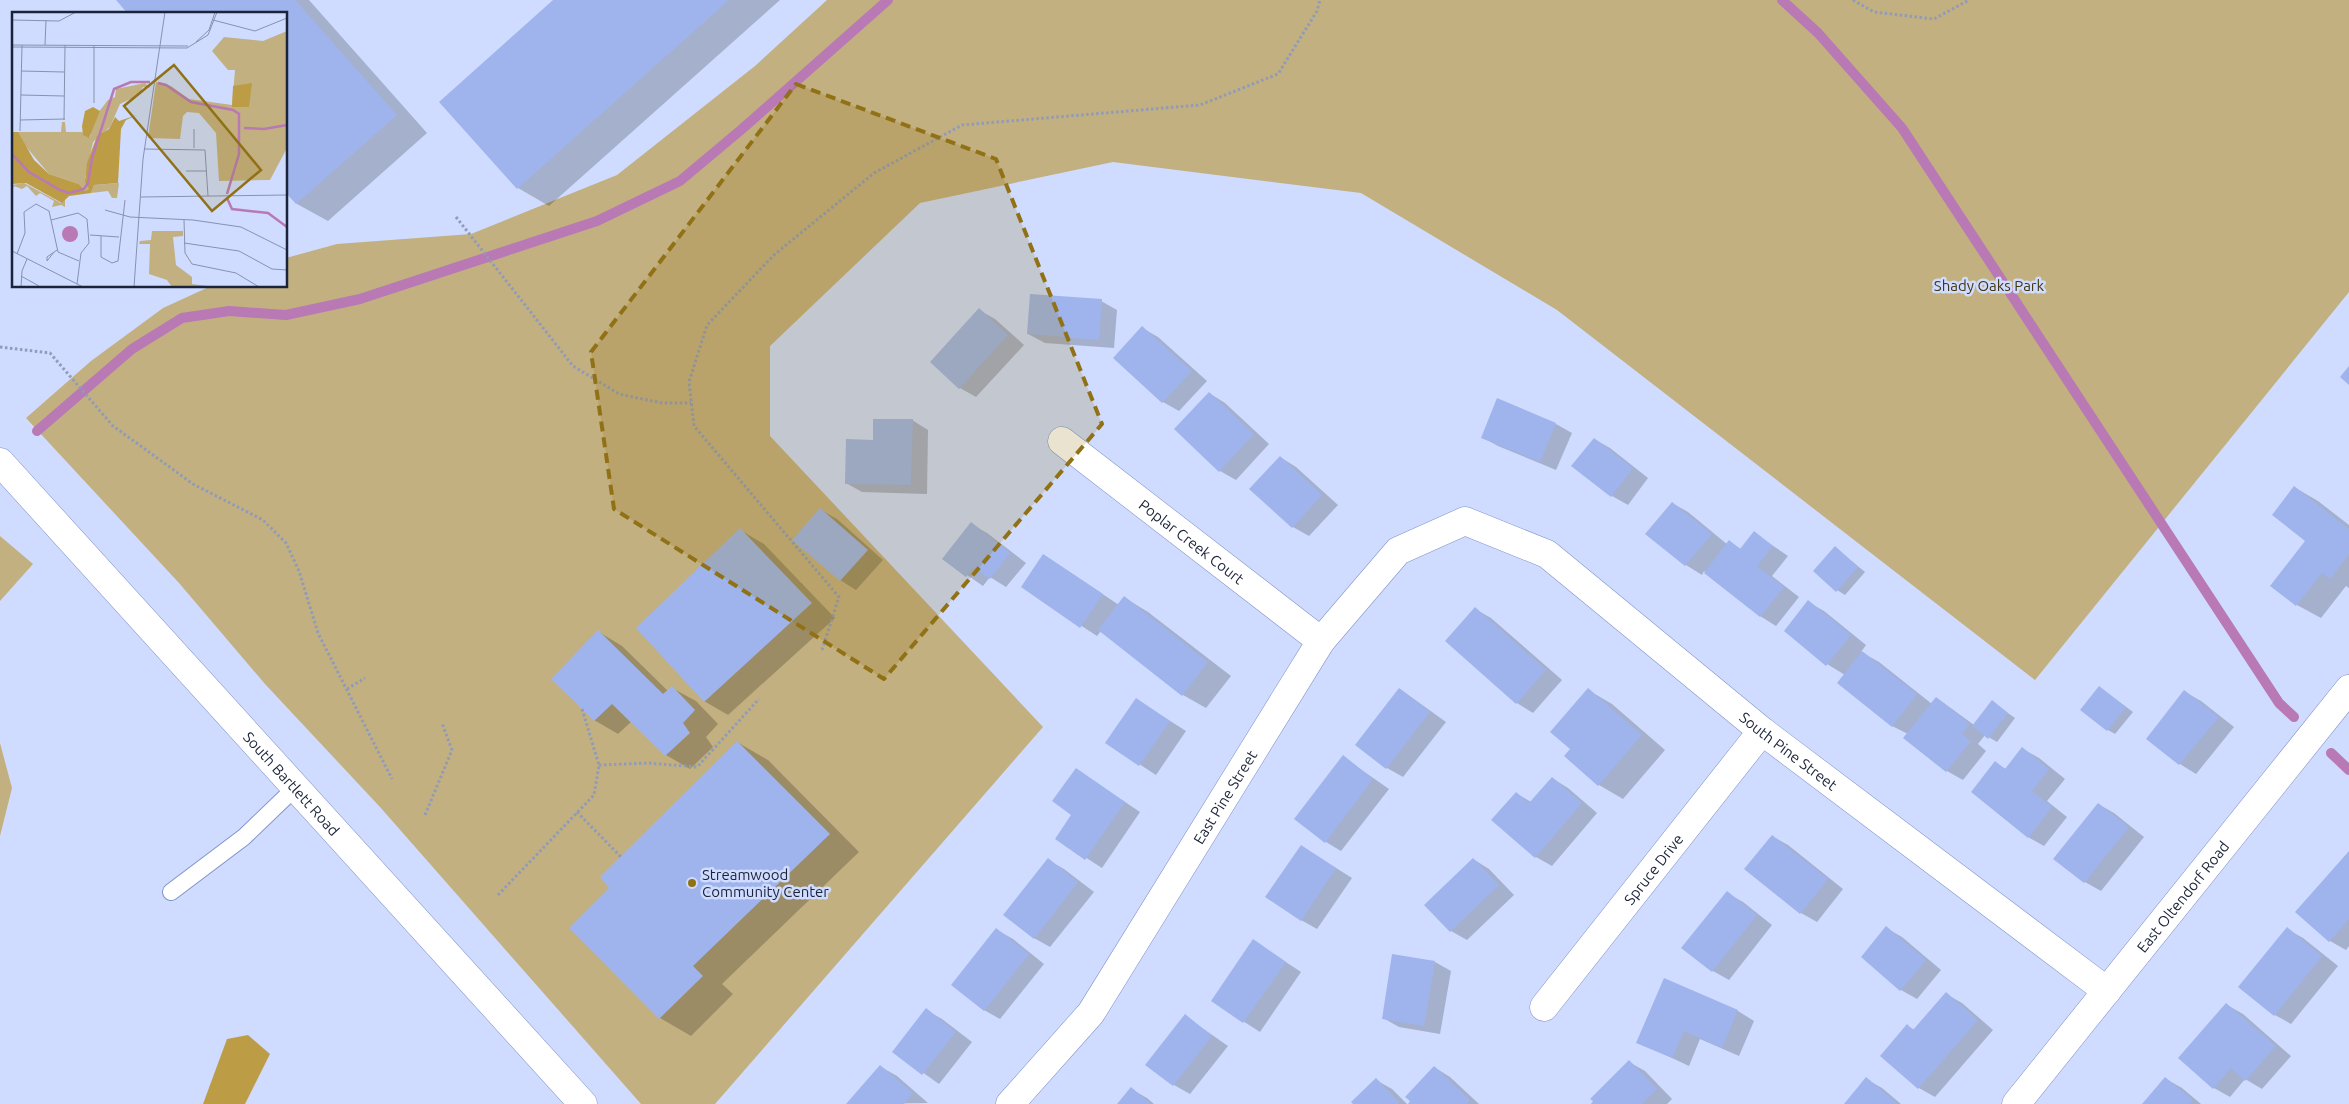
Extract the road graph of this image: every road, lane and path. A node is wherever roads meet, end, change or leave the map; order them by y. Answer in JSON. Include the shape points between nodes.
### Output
{"nodes":[{"id":1,"x":1320,"y":0,"type":"edge"},
{"id":2,"x":1853,"y":0,"type":"edge"},
{"id":3,"x":1968,"y":0,"type":"edge"},
{"id":4,"x":456,"y":217,"type":"dead end"},
{"id":5,"x":0,"y":347,"type":"edge"},
{"id":6,"x":691,"y":403,"type":"junction"},
{"id":7,"x":1062,"y":441,"type":"dead end"},
{"id":8,"x":0,"y":462,"type":"edge"},
{"id":9,"x":1466,"y":522,"type":"joint"},
{"id":10,"x":1321,"y":641,"type":"junction"},
{"id":11,"x":822,"y":650,"type":"dead end"},
{"id":12,"x":365,"y":678,"type":"dead end"},
{"id":13,"x":347,"y":689,"type":"junction"},
{"id":14,"x":2349,"y":689,"type":"edge"},
{"id":15,"x":759,"y":699,"type":"dead end"},
{"id":16,"x":582,"y":710,"type":"dead end"},
{"id":17,"x":442,"y":723,"type":"dead end"},
{"id":18,"x":1762,"y":731,"type":"junction"},
{"id":19,"x":599,"y":765,"type":"junction"},
{"id":20,"x":392,"y":780,"type":"dead end"},
{"id":21,"x":296,"y":788,"type":"junction"},
{"id":22,"x":577,"y":812,"type":"junction"},
{"id":23,"x":425,"y":815,"type":"dead end"},
{"id":24,"x":621,"y":857,"type":"dead end"},
{"id":25,"x":171,"y":892,"type":"dead end"},
{"id":26,"x":498,"y":895,"type":"dead end"},
{"id":27,"x":2107,"y":991,"type":"junction"},
{"id":28,"x":1544,"y":1007,"type":"dead end"},
{"id":29,"x":578,"y":1102,"type":"edge"},
{"id":30,"x":1010,"y":1104,"type":"edge"},
{"id":31,"x":2016,"y":1104,"type":"edge"}],
"edges":[{"from":1,"to":6,"type":"path","via":[[1317,11],[1278,74],[1200,105],[962,125],[874,173],[774,254],[707,325],[689,382]]},
{"from":2,"to":3,"type":"path","via":[[1874,12],[1934,18]]},
{"from":4,"to":6,"type":"path","via":[[573,366],[619,394],[662,403]]},
{"from":5,"to":13,"type":"path","via":[[50,353],[113,426],[193,484],[263,520],[286,543],[299,571],[318,633]]},
{"from":6,"to":11,"type":"path","via":[[694,426],[839,598]]},
{"from":7,"to":10,"type":"street","name":"Poplar Creek Court"},
{"from":8,"to":21,"type":"street","name":"South Bartlett Road"},
{"from":9,"to":10,"type":"street","name":"East Pine Street","via":[[1398,551]]},
{"from":9,"to":18,"type":"street","name":"South Pine Street","via":[[1547,554]]},
{"from":10,"to":30,"type":"street","name":"East Pine Street","via":[[1091,1013]]},
{"from":12,"to":13,"type":"path"},
{"from":13,"to":20,"type":"path"},
{"from":14,"to":27,"type":"street","name":"East Oltendorf Road"},
{"from":15,"to":19,"type":"path","via":[[697,767],[648,763]]},
{"from":16,"to":19,"type":"path"},
{"from":17,"to":23,"type":"path","via":[[452,750]]},
{"from":18,"to":27,"type":"street","name":"South Pine Street"},
{"from":18,"to":28,"type":"street","name":"Spruce Drive"},
{"from":19,"to":22,"type":"path","via":[[594,795]]},
{"from":21,"to":25,"type":"lane","via":[[244,837]]},
{"from":21,"to":29,"type":"street","name":"South Bartlett Road"},
{"from":22,"to":24,"type":"path"},
{"from":22,"to":26,"type":"path"},
{"from":27,"to":31,"type":"street","name":"East Oltendorf Road"}]}
